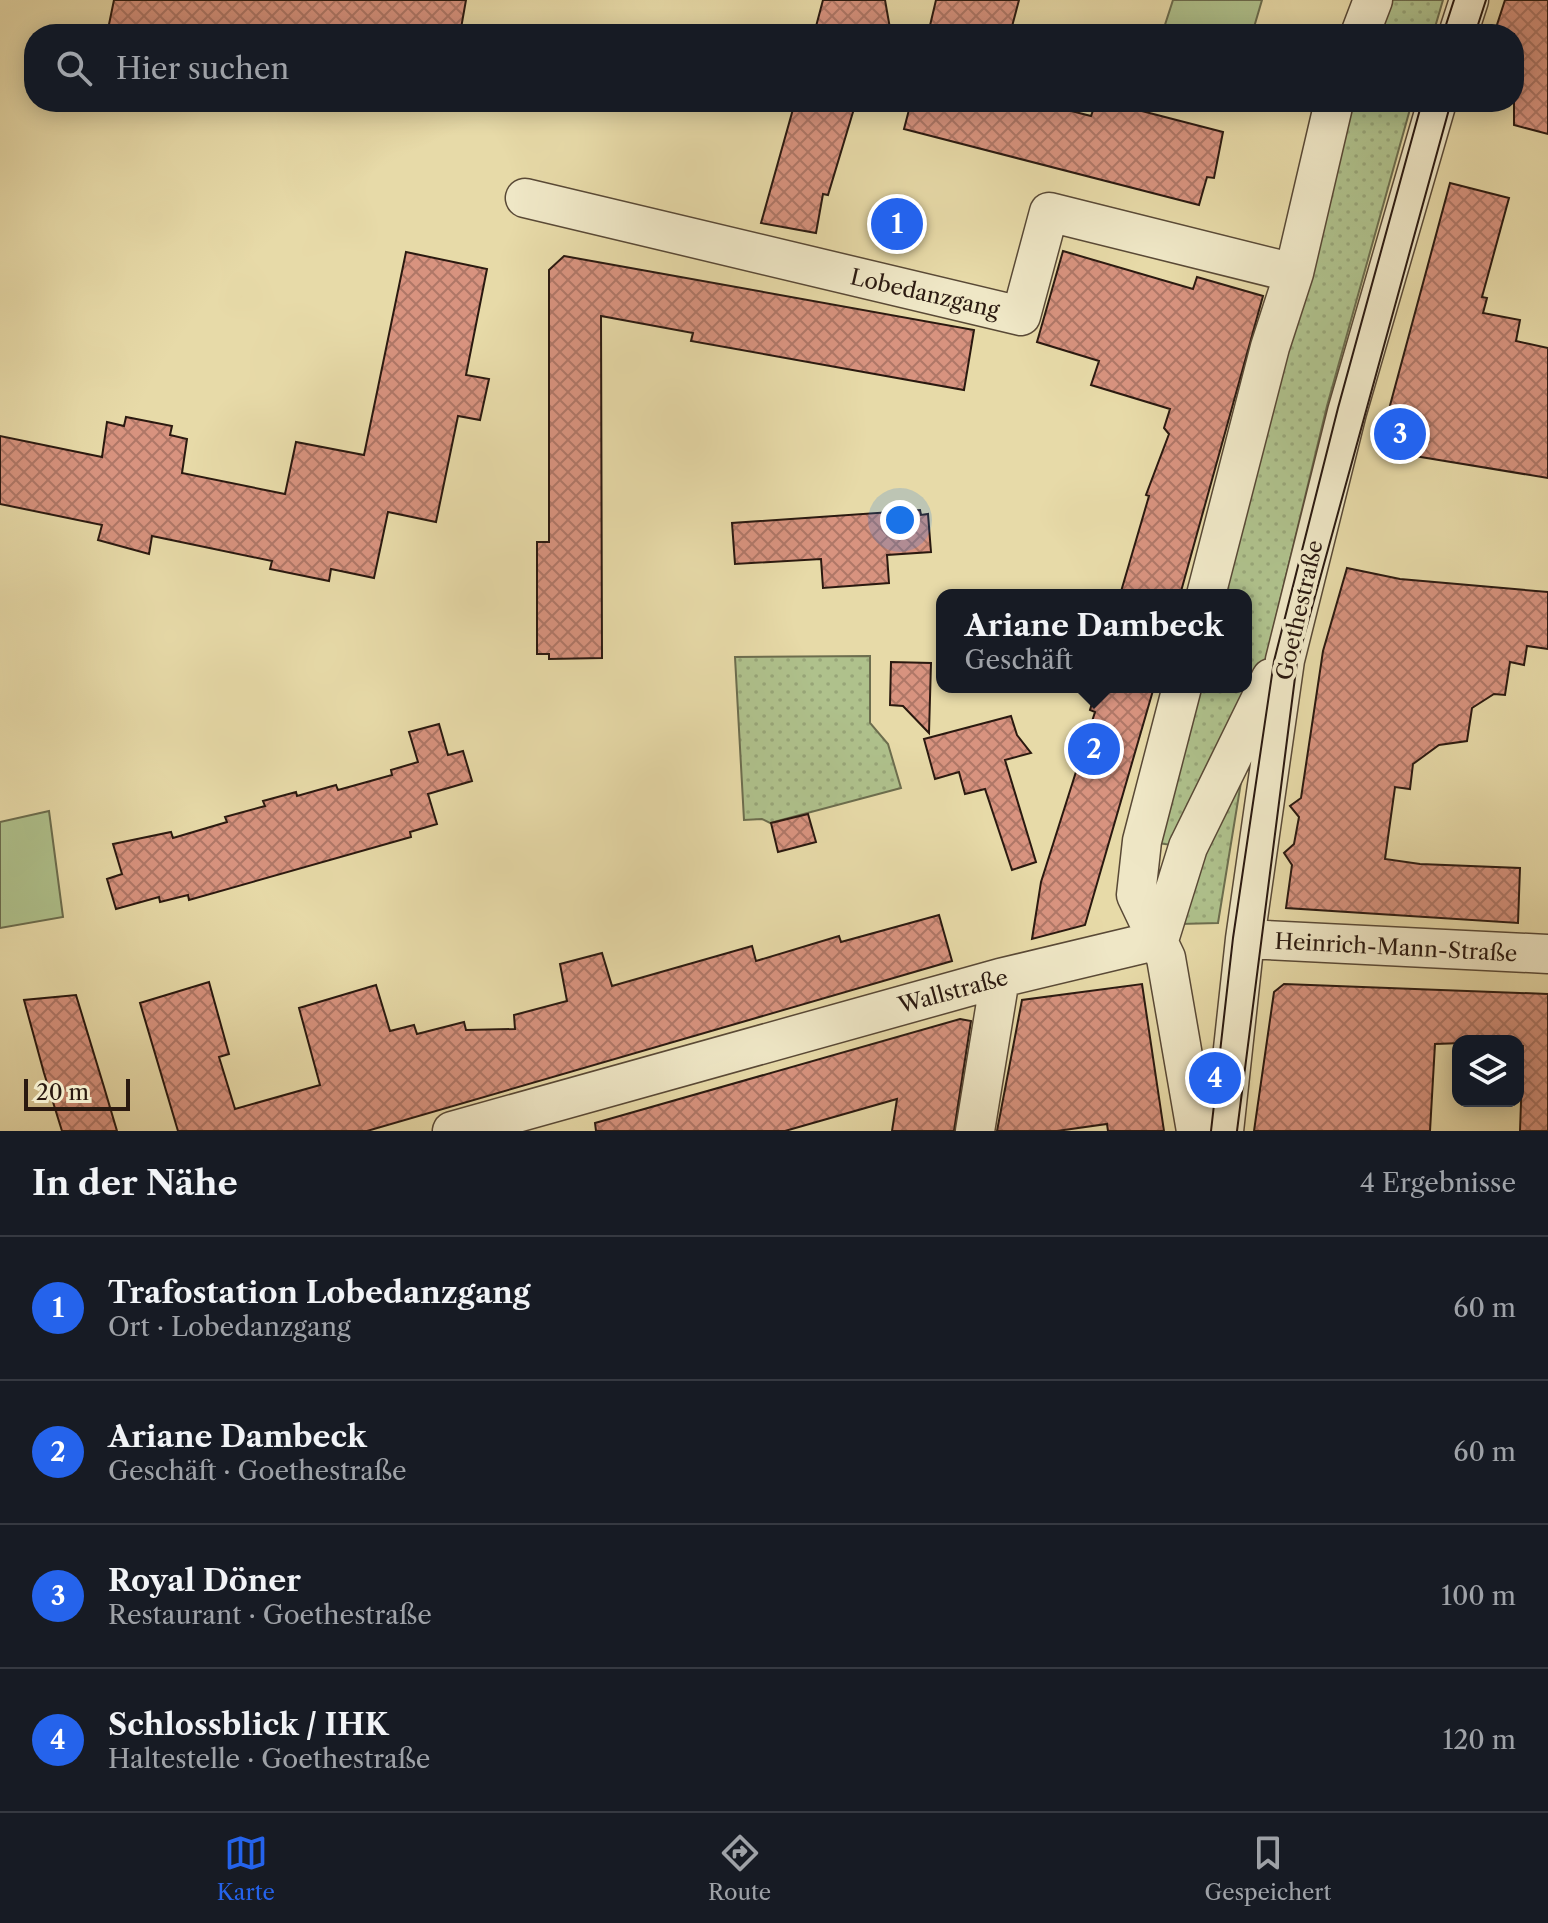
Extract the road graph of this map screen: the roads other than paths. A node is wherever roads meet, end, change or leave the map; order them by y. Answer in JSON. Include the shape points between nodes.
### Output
{"nodes":[{"id":1,"x":1373,"y":0,"type":"edge"},
{"id":2,"x":1469,"y":0,"type":"edge"},
{"id":3,"x":1364,"y":24,"type":"edge"},
{"id":4,"x":1461,"y":24,"type":"edge"},
{"id":5,"x":1332,"y":112,"type":"edge"},
{"id":6,"x":1434,"y":112,"type":"edge"},
{"id":7,"x":525,"y":198,"type":"dead end"},
{"id":8,"x":1294,"y":273,"type":"junction"},
{"id":9,"x":1208,"y":589,"type":"edge"},
{"id":10,"x":1285,"y":660,"type":"junction"},
{"id":11,"x":1180,"y":693,"type":"edge"},
{"id":12,"x":1245,"y":939,"type":"junction"},
{"id":13,"x":1159,"y":940,"type":"junction"},
{"id":14,"x":1548,"y":954,"type":"edge"},
{"id":15,"x":1000,"y":978,"type":"junction"},
{"id":16,"x":452,"y":1131,"type":"edge"},
{"id":17,"x":975,"y":1131,"type":"edge"},
{"id":18,"x":1196,"y":1131,"type":"edge"},
{"id":19,"x":1224,"y":1131,"type":"edge"}],
"edges":[{"from":1,"to":3,"type":"street"},
{"from":2,"to":4,"type":"street"},
{"from":5,"to":8,"type":"street"},
{"from":6,"to":10,"type":"street","name":"Goethestraße","via":[[1347,412]]},
{"from":7,"to":8,"type":"street","name":"Lobedanzgang","via":[[1021,316],[1049,212]]},
{"from":8,"to":9,"type":"street"},
{"from":10,"to":12,"type":"street","name":"Goethestraße"},
{"from":10,"to":13,"type":"street","via":[[1188,847]]},
{"from":11,"to":13,"type":"street","via":[[1142,841],[1136,895]]},
{"from":12,"to":14,"type":"street","name":"Heinrich-Mann-Straße"},
{"from":12,"to":19,"type":"street","name":"Goethestraße"},
{"from":13,"to":15,"type":"street","name":"Wallstraße"},
{"from":13,"to":18,"type":"street"},
{"from":15,"to":16,"type":"street","name":"Wallstraße"},
{"from":15,"to":17,"type":"street"}]}
